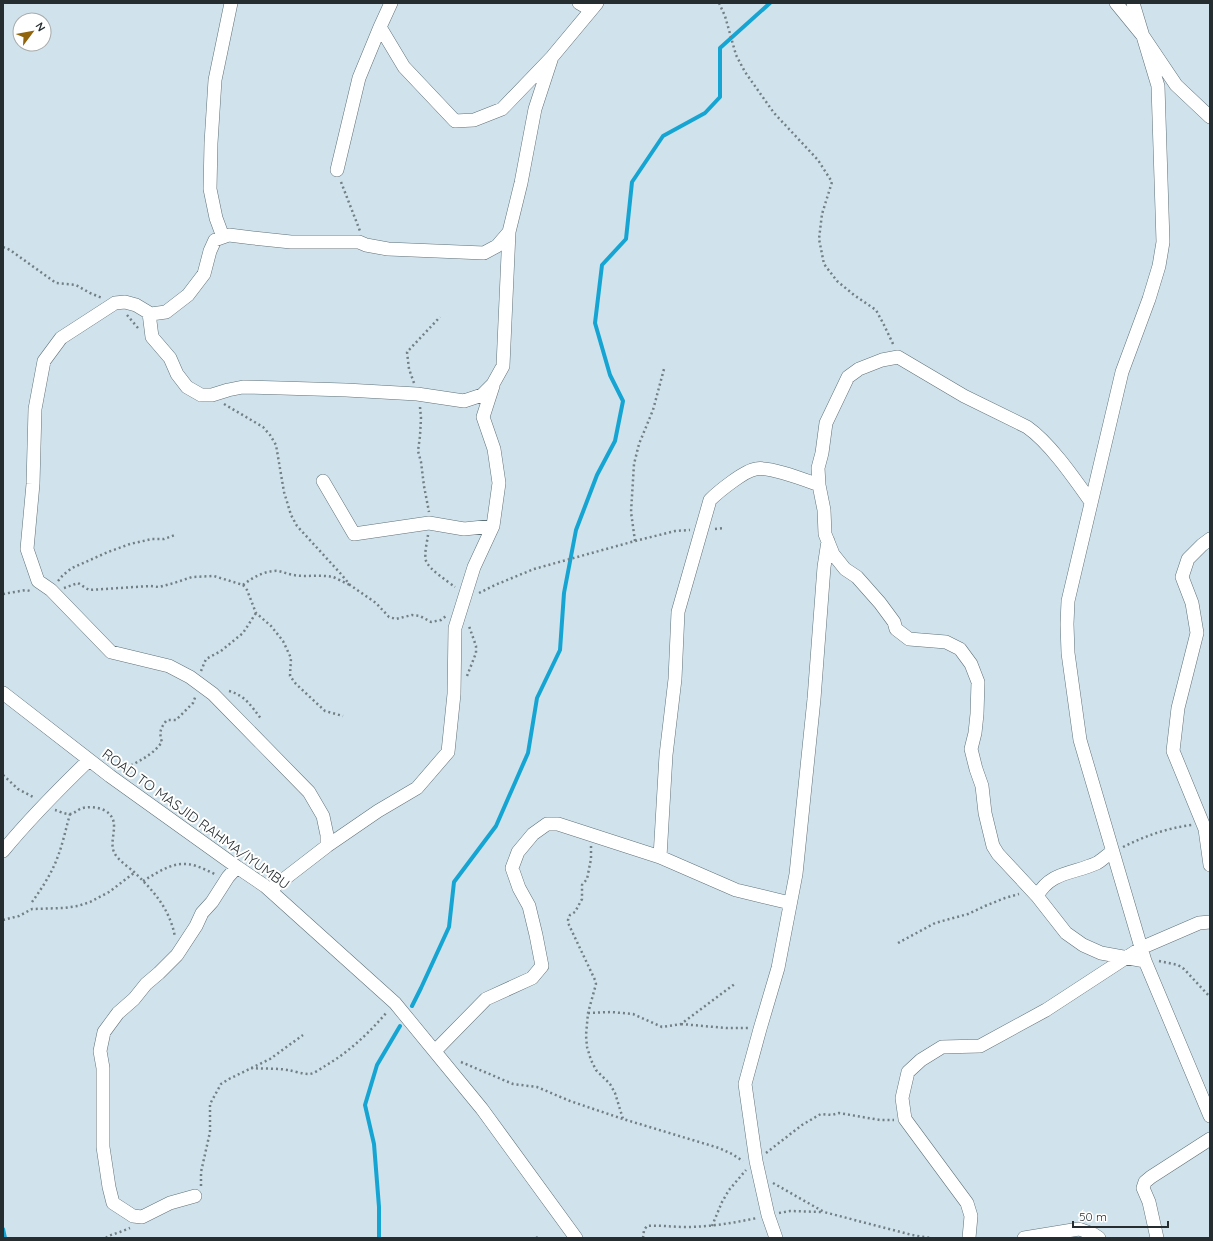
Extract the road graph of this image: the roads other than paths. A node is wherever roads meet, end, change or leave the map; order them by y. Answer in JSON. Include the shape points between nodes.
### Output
{"nodes":[{"id":1,"x":231,"y":3,"type":"edge"},
{"id":2,"x":391,"y":3,"type":"edge"},
{"id":3,"x":579,"y":3,"type":"edge"},
{"id":4,"x":1116,"y":3,"type":"edge"},
{"id":5,"x":1133,"y":3,"type":"edge"},
{"id":6,"x":594,"y":7,"type":"edge"},
{"id":7,"x":380,"y":27,"type":"junction"},
{"id":8,"x":1143,"y":36,"type":"junction"},
{"id":9,"x":552,"y":57,"type":"junction"},
{"id":10,"x":1210,"y":117,"type":"edge"},
{"id":11,"x":337,"y":170,"type":"road end"},
{"id":12,"x":509,"y":232,"type":"junction"},
{"id":13,"x":223,"y":237,"type":"junction"},
{"id":14,"x":149,"y":313,"type":"junction"},
{"id":15,"x":493,"y":384,"type":"junction"},
{"id":16,"x":464,"y":401,"type":"junction"},
{"id":17,"x":483,"y":418,"type":"junction"},
{"id":18,"x":323,"y":481,"type":"dead end"},
{"id":19,"x":819,"y":485,"type":"junction"},
{"id":20,"x":1091,"y":502,"type":"junction"},
{"id":21,"x":493,"y":526,"type":"junction"},
{"id":22,"x":1210,"y":539,"type":"edge"},
{"id":23,"x":828,"y":541,"type":"junction"},
{"id":24,"x":3,"y":693,"type":"edge"},
{"id":25,"x":89,"y":760,"type":"junction"},
{"id":26,"x":327,"y":846,"type":"junction"},
{"id":27,"x":3,"y":851,"type":"edge"},
{"id":28,"x":1112,"y":852,"type":"junction"},
{"id":29,"x":660,"y":856,"type":"junction"},
{"id":30,"x":1210,"y":865,"type":"edge"},
{"id":31,"x":237,"y":867,"type":"junction"},
{"id":32,"x":270,"y":890,"type":"junction"},
{"id":33,"x":1035,"y":894,"type":"junction"},
{"id":34,"x":790,"y":903,"type":"junction"},
{"id":35,"x":1209,"y":920,"type":"edge"},
{"id":36,"x":1141,"y":948,"type":"junction"},
{"id":37,"x":1126,"y":958,"type":"junction"},
{"id":38,"x":1145,"y":961,"type":"junction"},
{"id":39,"x":435,"y":1051,"type":"junction"},
{"id":40,"x":1210,"y":1116,"type":"edge"},
{"id":41,"x":1210,"y":1139,"type":"edge"},
{"id":42,"x":195,"y":1196,"type":"road end"},
{"id":43,"x":576,"y":1238,"type":"edge"},
{"id":44,"x":776,"y":1238,"type":"edge"},
{"id":45,"x":969,"y":1238,"type":"edge"},
{"id":46,"x":1024,"y":1238,"type":"edge"},
{"id":47,"x":1099,"y":1238,"type":"edge"},
{"id":48,"x":1157,"y":1238,"type":"edge"}],
"edges":[{"from":1,"to":13,"type":"street","via":[[215,80],[211,150],[210,189]]},
{"from":2,"to":7,"type":"street"},
{"from":3,"to":6,"type":"street"},
{"from":4,"to":8,"type":"street"},
{"from":5,"to":8,"type":"street"},
{"from":6,"to":9,"type":"street"},
{"from":7,"to":9,"type":"street","via":[[404,67],[455,121],[474,120],[502,109]]},
{"from":7,"to":11,"type":"street","via":[[360,78]]},
{"from":8,"to":10,"type":"street","via":[[1176,85]]},
{"from":8,"to":20,"type":"street","via":[[1158,86],[1163,242],[1149,299],[1122,372]]},
{"from":9,"to":12,"type":"street","via":[[535,110]]},
{"from":12,"to":13,"type":"street","via":[[497,246],[484,254],[388,250],[359,242],[291,242],[229,235]]},
{"from":12,"to":15,"type":"street","via":[[503,366]]},
{"from":13,"to":14,"type":"street","via":[[216,240],[204,274],[188,295],[166,312]]},
{"from":14,"to":16,"type":"street","via":[[152,337],[170,358],[186,386],[201,395],[212,395],[243,387],[417,394]]},
{"from":14,"to":26,"type":"street","via":[[130,303],[115,303],[61,338],[44,361],[35,409],[33,484],[27,549],[38,581],[51,590],[111,652],[169,666],[213,694],[309,792],[323,816]]},
{"from":15,"to":16,"type":"street","via":[[482,395]]},
{"from":15,"to":17,"type":"street"},
{"from":16,"to":17,"type":"street","via":[[474,407]]},
{"from":17,"to":21,"type":"street","via":[[494,449],[499,483]]},
{"from":18,"to":21,"type":"street","via":[[354,534],[429,523],[464,529]]},
{"from":19,"to":20,"type":"street","via":[[818,468],[826,423],[848,377],[859,369],[898,357],[964,396],[1032,430]]},
{"from":19,"to":23,"type":"street"},
{"from":19,"to":29,"type":"street","via":[[757,468],[748,471],[710,500],[678,612]]},
{"from":20,"to":28,"type":"street","via":[[1068,601],[1068,653],[1080,740]]},
{"from":21,"to":26,"type":"street","via":[[474,568],[455,628],[454,694],[448,752],[417,788]]},
{"from":22,"to":30,"type":"street","via":[[1188,560],[1182,577],[1192,602],[1197,633],[1178,708],[1174,751],[1205,829]]},
{"from":23,"to":33,"type":"street","via":[[833,554],[880,603],[896,629],[909,639],[946,642],[960,649],[971,664],[978,682],[975,734],[971,749],[982,786],[993,846]]},
{"from":23,"to":34,"type":"street","via":[[814,699]]},
{"from":24,"to":25,"type":"street","name":"ROAD TO MASJID RAHMA/IYUMBU"},
{"from":25,"to":27,"type":"street","via":[[44,804]]},
{"from":25,"to":31,"type":"street","name":"ROAD TO MASJID RAHMA/IYUMBU"},
{"from":26,"to":32,"type":"street"},
{"from":28,"to":33,"type":"street","via":[[1098,862],[1051,880]]},
{"from":28,"to":36,"type":"street"},
{"from":29,"to":34,"type":"street","via":[[736,890]]},
{"from":29,"to":39,"type":"street","via":[[558,824],[547,824],[533,834],[518,852],[512,868],[529,906],[542,966],[532,978],[486,999]]},
{"from":31,"to":32,"type":"street","name":"ROAD TO MASJID RAHMA/IYUMBU"},
{"from":31,"to":42,"type":"street","via":[[202,912],[178,955],[118,1013],[104,1032],[100,1051],[103,1068],[103,1147],[113,1203],[133,1216],[142,1217],[170,1203]]},
{"from":32,"to":39,"type":"street","name":"ROAD TO MASJID RAHMA/IYUMBU","via":[[395,1002]]},
{"from":33,"to":37,"type":"street","via":[[1066,933],[1083,945],[1101,953]]},
{"from":34,"to":44,"type":"street","via":[[778,968],[745,1084],[753,1164],[760,1174],[768,1215]]},
{"from":35,"to":36,"type":"street"},
{"from":36,"to":37,"type":"street"},
{"from":36,"to":38,"type":"street"},
{"from":37,"to":38,"type":"street"},
{"from":37,"to":45,"type":"street","via":[[1046,1010],[980,1046],[942,1047],[908,1072],[902,1098],[905,1119],[967,1203],[971,1216]]},
{"from":38,"to":40,"type":"street"},
{"from":39,"to":43,"type":"street","name":"ROAD TO MASJID RAHMA/IYUMBU","via":[[482,1109]]},
{"from":41,"to":48,"type":"street","via":[[1145,1182],[1143,1188],[1149,1202]]},
{"from":46,"to":47,"type":"street","via":[[1079,1229]]}]}
